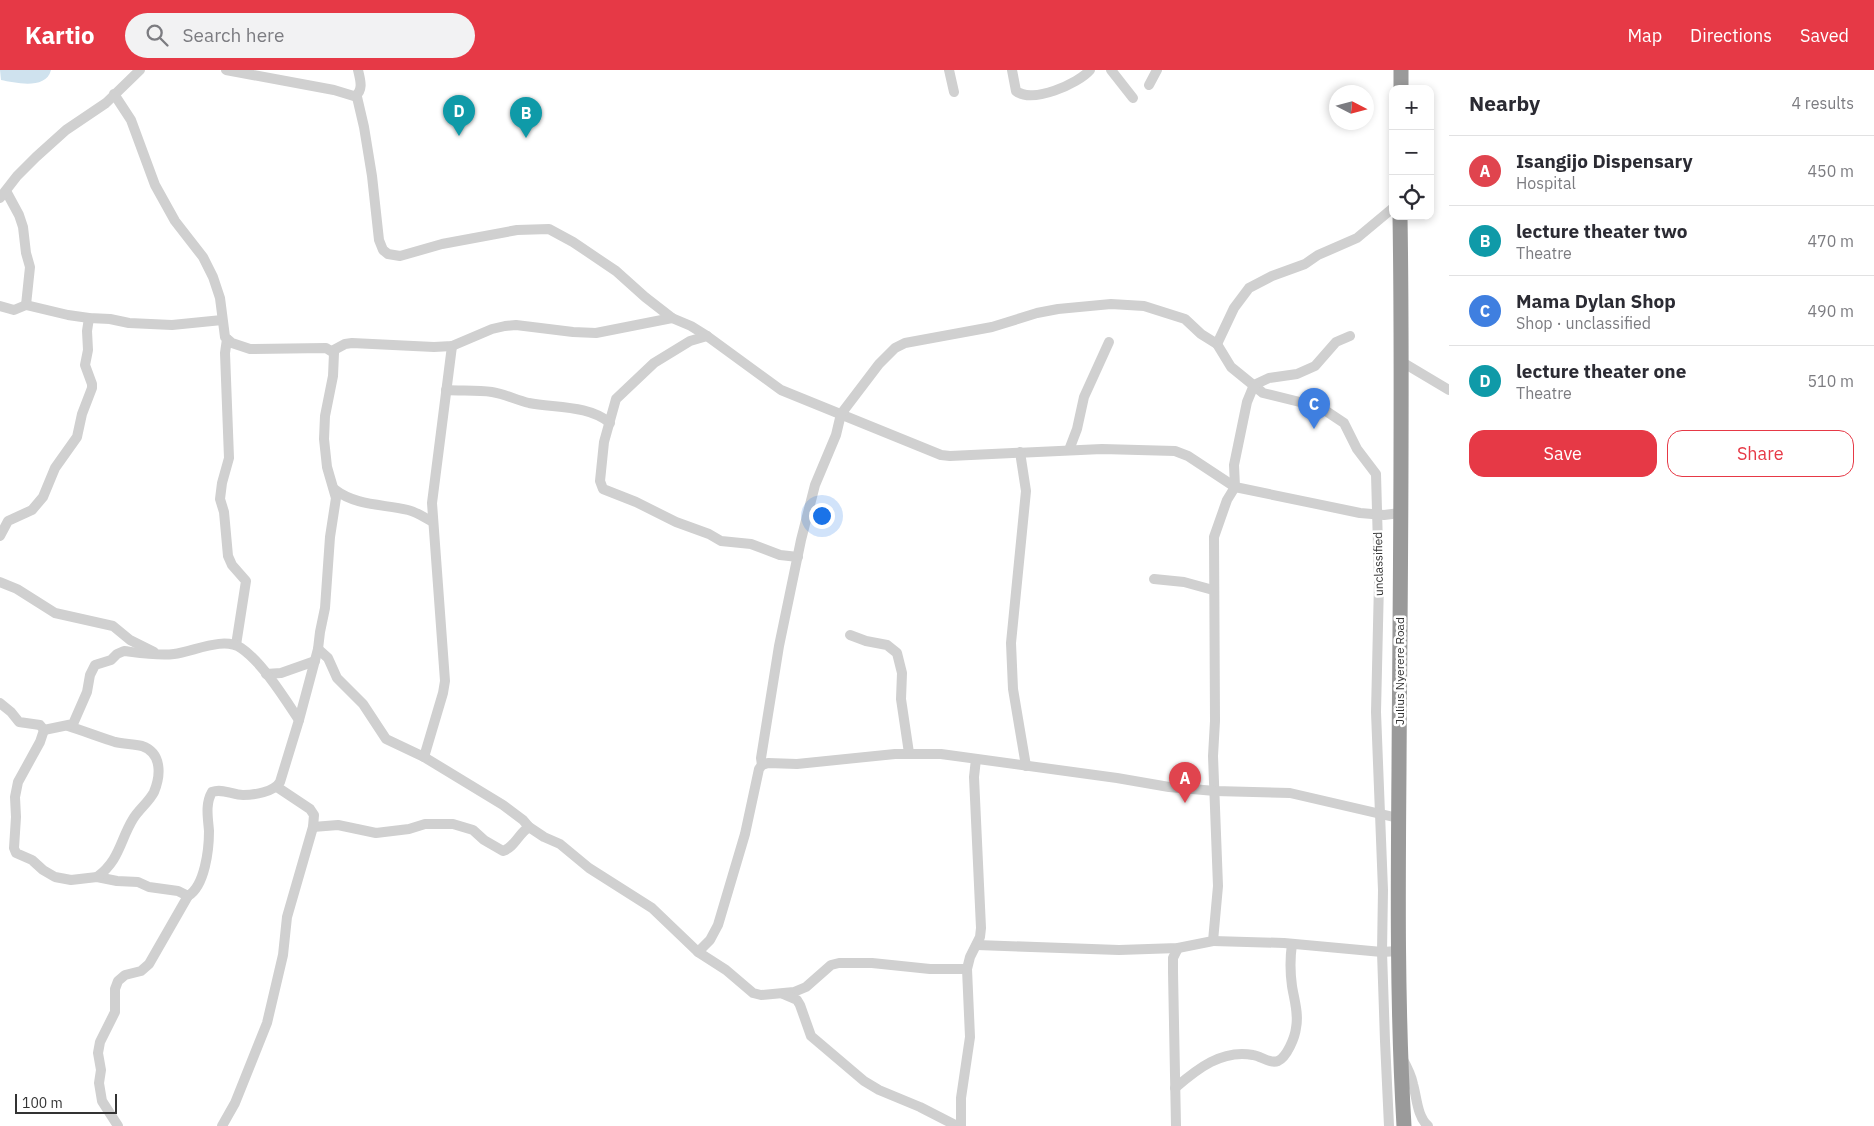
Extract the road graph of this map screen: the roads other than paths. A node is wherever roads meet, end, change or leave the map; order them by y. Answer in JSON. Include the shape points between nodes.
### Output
{"nodes":[{"id":1,"x":140,"y":70,"type":"edge"},
{"id":2,"x":226,"y":70,"type":"edge"},
{"id":3,"x":358,"y":70,"type":"edge"},
{"id":4,"x":949,"y":70,"type":"edge"},
{"id":5,"x":1012,"y":70,"type":"edge"},
{"id":6,"x":1090,"y":70,"type":"edge"},
{"id":7,"x":1111,"y":70,"type":"edge"},
{"id":8,"x":1157,"y":70,"type":"edge"},
{"id":9,"x":1402,"y":70,"type":"edge"},
{"id":10,"x":1149,"y":85,"type":"dead end"},
{"id":11,"x":1401,"y":85,"type":"edge"},
{"id":12,"x":954,"y":92,"type":"dead end"},
{"id":13,"x":114,"y":94,"type":"junction"},
{"id":14,"x":355,"y":96,"type":"junction"},
{"id":15,"x":1133,"y":98,"type":"dead end"},
{"id":16,"x":3,"y":194,"type":"edge"},
{"id":17,"x":1389,"y":211,"type":"edge"},
{"id":18,"x":1400,"y":220,"type":"edge"},
{"id":19,"x":26,"y":305,"type":"junction"},
{"id":20,"x":0,"y":306,"type":"edge"},
{"id":21,"x":89,"y":318,"type":"junction"},
{"id":22,"x":672,"y":318,"type":"junction"},
{"id":23,"x":222,"y":320,"type":"junction"},
{"id":24,"x":707,"y":336,"type":"junction"},
{"id":25,"x":1350,"y":336,"type":"dead end"},
{"id":26,"x":227,"y":339,"type":"junction"},
{"id":27,"x":1109,"y":342,"type":"dead end"},
{"id":28,"x":1217,"y":344,"type":"junction"},
{"id":29,"x":452,"y":346,"type":"junction"},
{"id":30,"x":332,"y":350,"type":"junction"},
{"id":31,"x":1402,"y":362,"type":"junction"},
{"id":32,"x":1254,"y":385,"type":"junction"},
{"id":33,"x":446,"y":390,"type":"junction"},
{"id":34,"x":1449,"y":390,"type":"edge"},
{"id":35,"x":841,"y":414,"type":"junction"},
{"id":36,"x":610,"y":423,"type":"junction"},
{"id":37,"x":1068,"y":450,"type":"junction"},
{"id":38,"x":1020,"y":452,"type":"junction"},
{"id":39,"x":1234,"y":488,"type":"junction"},
{"id":40,"x":334,"y":489,"type":"junction"},
{"id":41,"x":1400,"y":513,"type":"junction"},
{"id":42,"x":1377,"y":514,"type":"junction"},
{"id":43,"x":432,"y":522,"type":"junction"},
{"id":44,"x":0,"y":536,"type":"edge"},
{"id":45,"x":798,"y":557,"type":"junction"},
{"id":46,"x":1154,"y":579,"type":"dead end"},
{"id":47,"x":0,"y":582,"type":"edge"},
{"id":48,"x":1213,"y":590,"type":"junction"},
{"id":49,"x":850,"y":635,"type":"dead end"},
{"id":50,"x":236,"y":645,"type":"junction"},
{"id":51,"x":318,"y":649,"type":"junction"},
{"id":52,"x":154,"y":653,"type":"junction"},
{"id":53,"x":315,"y":661,"type":"junction"},
{"id":54,"x":266,"y":674,"type":"junction"},
{"id":55,"x":0,"y":703,"type":"edge"},
{"id":56,"x":299,"y":720,"type":"junction"},
{"id":57,"x":68,"y":726,"type":"junction"},
{"id":58,"x":44,"y":730,"type":"junction"},
{"id":59,"x":908,"y":753,"type":"junction"},
{"id":60,"x":424,"y":756,"type":"junction"},
{"id":61,"x":976,"y":759,"type":"junction"},
{"id":62,"x":762,"y":765,"type":"junction"},
{"id":63,"x":1026,"y":766,"type":"junction"},
{"id":64,"x":277,"y":787,"type":"junction"},
{"id":65,"x":1215,"y":791,"type":"junction"},
{"id":66,"x":1379,"y":814,"type":"junction"},
{"id":67,"x":1398,"y":818,"type":"junction"},
{"id":68,"x":313,"y":827,"type":"junction"},
{"id":69,"x":529,"y":827,"type":"junction"},
{"id":70,"x":97,"y":877,"type":"junction"},
{"id":71,"x":188,"y":896,"type":"junction"},
{"id":72,"x":1213,"y":941,"type":"junction"},
{"id":73,"x":1292,"y":944,"type":"junction"},
{"id":74,"x":976,"y":945,"type":"junction"},
{"id":75,"x":1173,"y":948,"type":"junction"},
{"id":76,"x":1398,"y":951,"type":"junction"},
{"id":77,"x":698,"y":952,"type":"junction"},
{"id":78,"x":1382,"y":952,"type":"junction"},
{"id":79,"x":967,"y":970,"type":"junction"},
{"id":80,"x":782,"y":994,"type":"junction"},
{"id":81,"x":1400,"y":1055,"type":"junction"},
{"id":82,"x":1175,"y":1088,"type":"junction"},
{"id":83,"x":118,"y":1126,"type":"edge"},
{"id":84,"x":222,"y":1126,"type":"edge"},
{"id":85,"x":957,"y":1126,"type":"edge"},
{"id":86,"x":961,"y":1126,"type":"edge"},
{"id":87,"x":1176,"y":1126,"type":"edge"},
{"id":88,"x":1389,"y":1126,"type":"edge"},
{"id":89,"x":1404,"y":1126,"type":"edge"},
{"id":90,"x":1428,"y":1126,"type":"edge"}],
"edges":[{"from":1,"to":13,"type":"street"},
{"from":2,"to":14,"type":"street"},
{"from":3,"to":14,"type":"street","via":[[361,88]]},
{"from":4,"to":12,"type":"street"},
{"from":5,"to":6,"type":"street","via":[[1016,91],[1025,95],[1052,92]]},
{"from":7,"to":15,"type":"street"},
{"from":8,"to":10,"type":"street"},
{"from":9,"to":11,"type":"highway"},
{"from":13,"to":16,"type":"street","via":[[36,157]]},
{"from":13,"to":23,"type":"street","via":[[131,120],[155,185],[213,277],[220,298]]},
{"from":14,"to":22,"type":"street","via":[[364,127],[379,240],[388,254],[406,256],[424,248],[516,230],[549,229],[616,271]]},
{"from":16,"to":19,"type":"street","via":[[19,215],[23,227],[30,268]]},
{"from":17,"to":28,"type":"street","via":[[1357,238],[1249,288],[1234,308]]},
{"from":18,"to":31,"type":"highway","name":"Julius Nyerere Road"},
{"from":19,"to":20,"type":"street","via":[[14,310]]},
{"from":19,"to":21,"type":"street"},
{"from":21,"to":23,"type":"street","via":[[172,325]]},
{"from":21,"to":44,"type":"street","via":[[85,364],[92,388],[77,437],[55,468],[37,505],[8,521]]},
{"from":22,"to":24,"type":"street"},
{"from":22,"to":29,"type":"street","via":[[596,333],[505,326]]},
{"from":23,"to":26,"type":"street"},
{"from":24,"to":35,"type":"street","via":[[781,390]]},
{"from":24,"to":36,"type":"street","via":[[690,342],[642,372],[616,399]]},
{"from":25,"to":32,"type":"street","via":[[1336,342],[1315,366]]},
{"from":26,"to":30,"type":"street","via":[[250,349]]},
{"from":26,"to":50,"type":"street","via":[[229,458],[219,494],[228,556],[246,581]]},
{"from":27,"to":37,"type":"street","via":[[1086,390],[1077,429]]},
{"from":28,"to":32,"type":"street","name":"unclassified","via":[[1231,367]]},
{"from":28,"to":35,"type":"street","via":[[1185,319],[1144,306],[1111,304],[1058,308],[992,327],[904,343],[879,364]]},
{"from":29,"to":30,"type":"street","via":[[352,343]]},
{"from":29,"to":33,"type":"street"},
{"from":30,"to":40,"type":"street","via":[[335,357],[324,439],[327,467]]},
{"from":31,"to":34,"type":"street"},
{"from":31,"to":41,"type":"highway","name":"Julius Nyerere Road"},
{"from":32,"to":39,"type":"street","via":[[1247,402],[1234,465]]},
{"from":32,"to":42,"type":"street","name":"unclassified","via":[[1263,393],[1320,407],[1344,424],[1357,449],[1376,474]]},
{"from":33,"to":36,"type":"street","via":[[492,392],[594,414]]},
{"from":33,"to":43,"type":"street"},
{"from":35,"to":38,"type":"street","via":[[941,455]]},
{"from":35,"to":45,"type":"street","via":[[836,435],[815,485]]},
{"from":36,"to":45,"type":"street","via":[[601,467],[603,488],[721,541],[751,544],[780,555]]},
{"from":37,"to":38,"type":"street"},
{"from":37,"to":39,"type":"street","via":[[1175,451],[1188,456]]},
{"from":38,"to":63,"type":"street","via":[[1026,491],[1011,642],[1013,689]]},
{"from":39,"to":42,"type":"street"},
{"from":39,"to":48,"type":"street","via":[[1214,537]]},
{"from":40,"to":43,"type":"street","via":[[348,498],[408,510]]},
{"from":40,"to":51,"type":"street","via":[[336,506]]},
{"from":41,"to":42,"type":"street"},
{"from":41,"to":67,"type":"highway","name":"Julius Nyerere Road"},
{"from":42,"to":66,"type":"street","name":"unclassified","via":[[1380,582],[1376,712]]},
{"from":43,"to":60,"type":"street","via":[[445,681]]},
{"from":45,"to":62,"type":"street","via":[[779,646]]},
{"from":46,"to":48,"type":"street","via":[[1184,582]]},
{"from":47,"to":52,"type":"street","via":[[55,613],[113,626]]},
{"from":48,"to":65,"type":"street"},
{"from":49,"to":59,"type":"street","via":[[887,645],[896,653],[902,673],[901,699]]},
{"from":50,"to":52,"type":"street","via":[[221,644],[173,654]]},
{"from":50,"to":54,"type":"street"},
{"from":51,"to":53,"type":"street"},
{"from":51,"to":60,"type":"street","via":[[328,658],[337,678],[363,704],[386,739]]},
{"from":52,"to":57,"type":"street","via":[[124,651],[95,665],[78,715]]},
{"from":53,"to":54,"type":"street","via":[[281,673]]},
{"from":53,"to":56,"type":"street"},
{"from":54,"to":56,"type":"street"},
{"from":55,"to":58,"type":"street","via":[[19,722],[40,725]]},
{"from":56,"to":64,"type":"street"},
{"from":57,"to":58,"type":"street"},
{"from":57,"to":70,"type":"street","via":[[142,746],[157,760],[158,777],[153,794],[132,820],[108,869]]},
{"from":58,"to":70,"type":"street","via":[[18,782],[14,848],[16,853],[55,877],[72,880]]},
{"from":59,"to":61,"type":"street"},
{"from":59,"to":62,"type":"street"},
{"from":60,"to":69,"type":"street","via":[[503,805]]},
{"from":61,"to":63,"type":"street"},
{"from":61,"to":74,"type":"street","via":[[974,777],[981,928]]},
{"from":62,"to":77,"type":"street","via":[[718,925]]},
{"from":63,"to":65,"type":"street"},
{"from":64,"to":68,"type":"street","via":[[310,809],[314,815]]},
{"from":64,"to":71,"type":"street","via":[[243,795],[220,790],[212,792],[207,814],[209,832],[205,863],[200,884]]},
{"from":65,"to":66,"type":"street","via":[[1290,793]]},
{"from":65,"to":72,"type":"street","via":[[1218,886]]},
{"from":66,"to":67,"type":"street"},
{"from":66,"to":78,"type":"street","name":"unclassified"},
{"from":67,"to":76,"type":"highway","name":"Julius Nyerere Road"},
{"from":68,"to":69,"type":"street","via":[[338,825],[376,833],[425,824],[453,824],[474,830],[503,851],[510,848]]},
{"from":68,"to":84,"type":"street","via":[[287,917],[283,955],[267,1023],[235,1103]]},
{"from":69,"to":77,"type":"street","via":[[560,844],[589,868],[652,908]]},
{"from":70,"to":71,"type":"street","via":[[138,882]]},
{"from":71,"to":83,"type":"street","via":[[148,964],[141,971],[125,975],[115,989],[115,1012],[98,1053],[102,1101]]},
{"from":72,"to":73,"type":"street"},
{"from":72,"to":75,"type":"street"},
{"from":73,"to":78,"type":"street"},
{"from":73,"to":82,"type":"street","via":[[1290,971],[1297,1019],[1296,1030],[1284,1056],[1273,1062],[1243,1053],[1222,1057],[1196,1070]]},
{"from":74,"to":75,"type":"street","via":[[1119,950]]},
{"from":74,"to":79,"type":"street"},
{"from":75,"to":82,"type":"street"},
{"from":76,"to":78,"type":"street"},
{"from":76,"to":81,"type":"highway","name":"Julius Nyerere Road"},
{"from":77,"to":80,"type":"street","via":[[753,993]]},
{"from":78,"to":88,"type":"street","name":"unclassified"},
{"from":79,"to":80,"type":"street","via":[[839,963],[831,965],[806,986]]},
{"from":79,"to":86,"type":"street","via":[[970,1037],[961,1098]]},
{"from":80,"to":85,"type":"street","via":[[797,1000],[814,1040],[864,1081]]},
{"from":81,"to":89,"type":"highway","name":"Julius Nyerere Road"},
{"from":81,"to":90,"type":"street"},
{"from":82,"to":87,"type":"street"}]}
